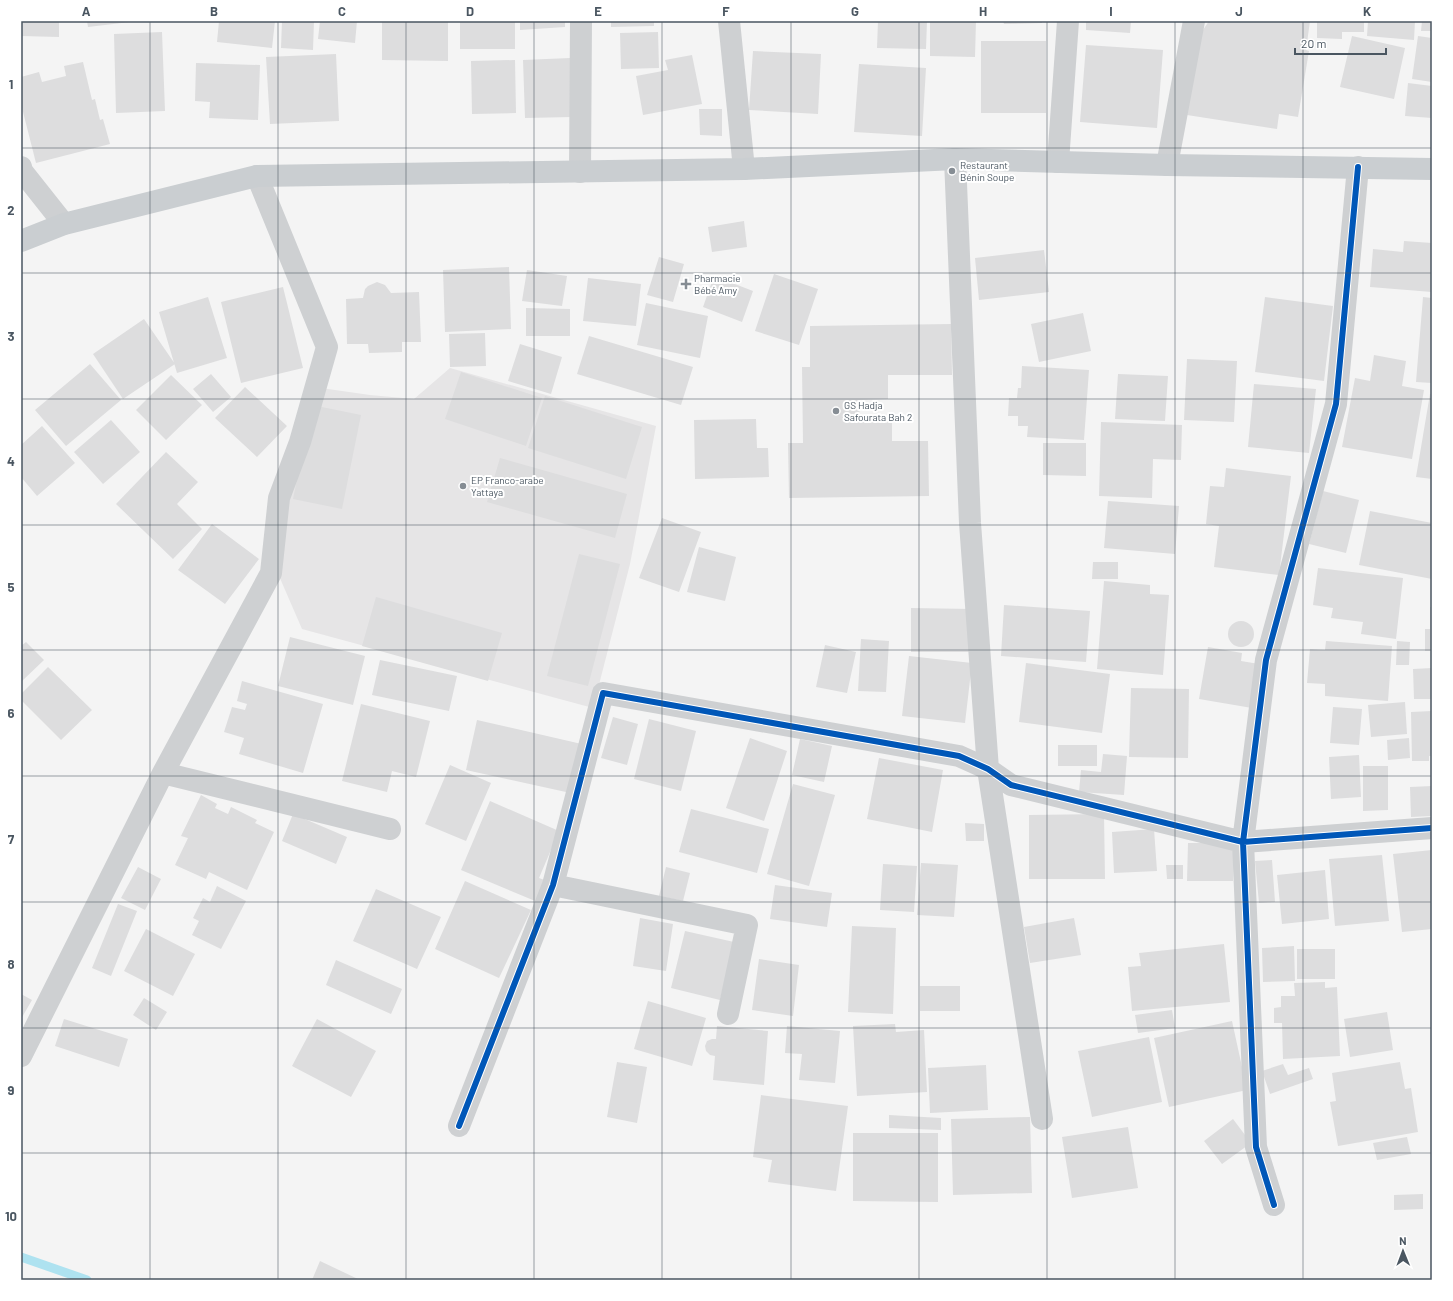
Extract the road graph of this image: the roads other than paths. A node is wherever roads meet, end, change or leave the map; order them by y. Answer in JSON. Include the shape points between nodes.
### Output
{"nodes":[{"id":1,"x":581,"y":21,"type":"edge"},
{"id":2,"x":729,"y":21,"type":"edge"},
{"id":3,"x":1068,"y":21,"type":"edge"},
{"id":4,"x":1194,"y":21,"type":"edge"},
{"id":5,"x":955,"y":159,"type":"junction"},
{"id":6,"x":1058,"y":162,"type":"junction"},
{"id":7,"x":1167,"y":165,"type":"junction"},
{"id":8,"x":21,"y":167,"type":"edge"},
{"id":9,"x":1358,"y":167,"type":"junction"},
{"id":10,"x":744,"y":169,"type":"junction"},
{"id":11,"x":1432,"y":169,"type":"edge"},
{"id":12,"x":580,"y":172,"type":"junction"},
{"id":13,"x":257,"y":176,"type":"junction"},
{"id":14,"x":64,"y":224,"type":"junction"},
{"id":15,"x":21,"y":241,"type":"edge"},
{"id":16,"x":988,"y":769,"type":"junction"},
{"id":17,"x":163,"y":773,"type":"junction"},
{"id":18,"x":1432,"y":828,"type":"edge"},
{"id":19,"x":390,"y":829,"type":"dead end"},
{"id":20,"x":1242,"y":842,"type":"junction"},
{"id":21,"x":553,"y":885,"type":"junction"},
{"id":22,"x":728,"y":1014,"type":"dead end"},
{"id":23,"x":21,"y":1056,"type":"edge"},
{"id":24,"x":1042,"y":1119,"type":"dead end"},
{"id":25,"x":459,"y":1126,"type":"dead end"},
{"id":26,"x":1274,"y":1205,"type":"dead end"}],
"edges":[{"from":1,"to":12,"type":"street"},
{"from":2,"to":10,"type":"street"},
{"from":3,"to":6,"type":"street"},
{"from":4,"to":7,"type":"street"},
{"from":5,"to":6,"type":"main road"},
{"from":5,"to":10,"type":"main road"},
{"from":5,"to":16,"type":"street","via":[[970,523]]},
{"from":6,"to":7,"type":"main road"},
{"from":7,"to":9,"type":"main road"},
{"from":8,"to":14,"type":"street"},
{"from":9,"to":11,"type":"main road"},
{"from":9,"to":20,"type":"street","via":[[1336,404],[1266,660]]},
{"from":10,"to":12,"type":"main road"},
{"from":12,"to":13,"type":"main road"},
{"from":13,"to":14,"type":"main road"},
{"from":13,"to":17,"type":"street","via":[[327,347],[300,442],[279,498],[271,573]]},
{"from":14,"to":15,"type":"main road"},
{"from":16,"to":20,"type":"street","via":[[1011,785]]},
{"from":16,"to":21,"type":"street","via":[[959,756],[603,693]]},
{"from":16,"to":24,"type":"street"},
{"from":17,"to":19,"type":"street"},
{"from":17,"to":23,"type":"street"},
{"from":18,"to":20,"type":"street"},
{"from":20,"to":26,"type":"street","via":[[1256,1147]]},
{"from":21,"to":22,"type":"street","via":[[748,925]]},
{"from":21,"to":25,"type":"street"}]}
